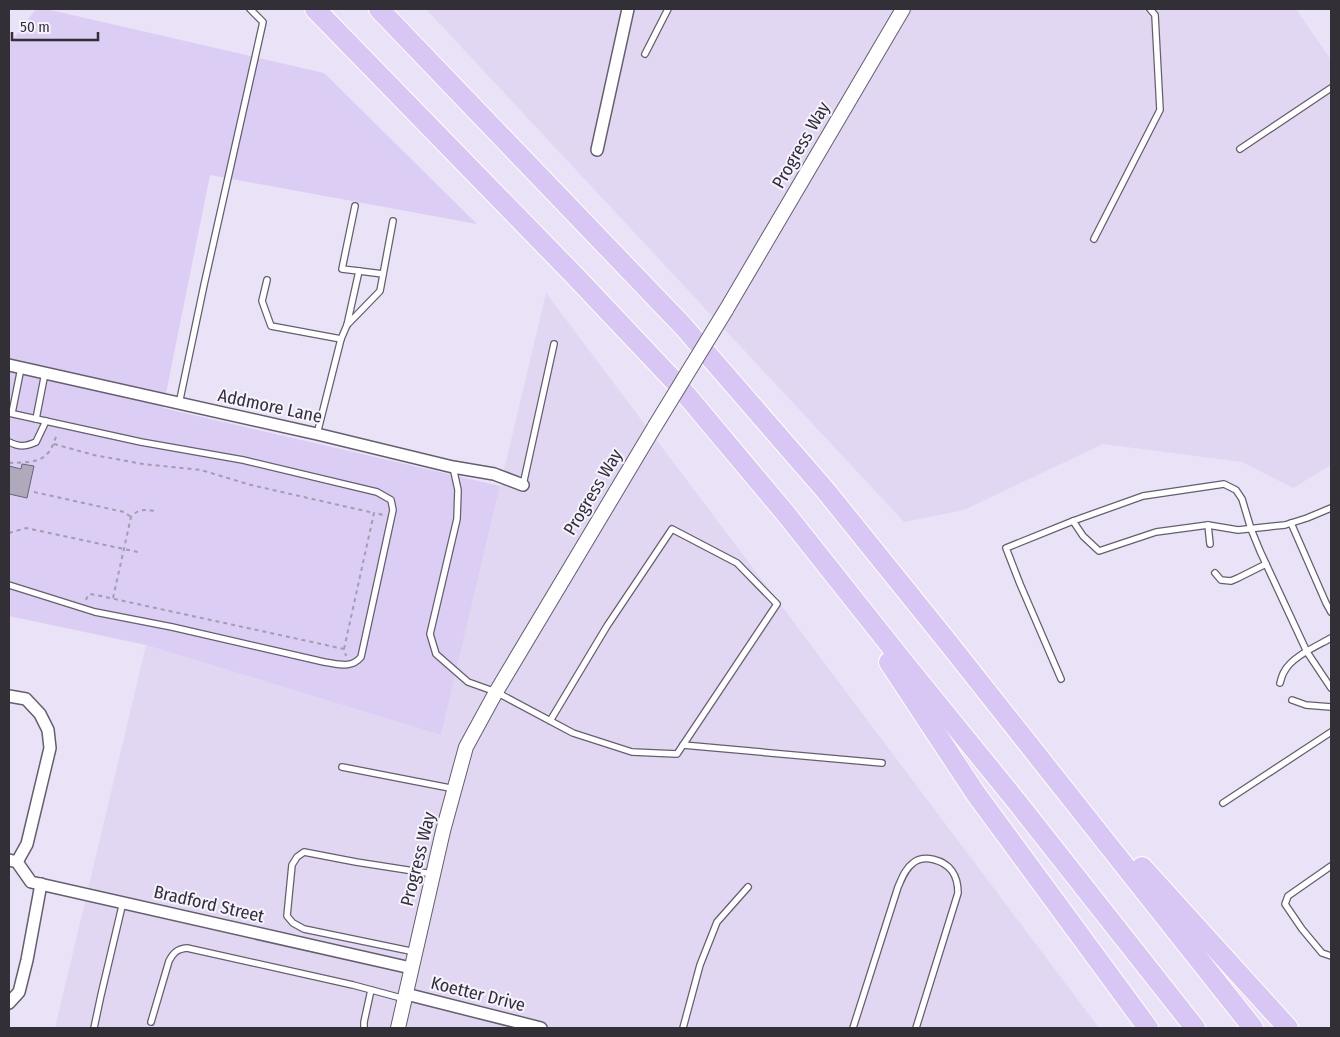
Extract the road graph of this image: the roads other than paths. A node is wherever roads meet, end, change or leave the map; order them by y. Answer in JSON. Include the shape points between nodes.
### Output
{"nodes":[{"id":1,"x":250,"y":9,"type":"edge"},
{"id":2,"x":315,"y":9,"type":"edge"},
{"id":3,"x":379,"y":9,"type":"edge"},
{"id":4,"x":628,"y":9,"type":"edge"},
{"id":5,"x":668,"y":9,"type":"edge"},
{"id":6,"x":903,"y":9,"type":"edge"},
{"id":7,"x":1150,"y":9,"type":"edge"},
{"id":8,"x":645,"y":54,"type":"dead end"},
{"id":9,"x":1331,"y":88,"type":"edge"},
{"id":10,"x":1240,"y":149,"type":"dead end"},
{"id":11,"x":596,"y":150,"type":"dead end"},
{"id":12,"x":355,"y":206,"type":"dead end"},
{"id":13,"x":393,"y":221,"type":"dead end"},
{"id":14,"x":1094,"y":239,"type":"dead end"},
{"id":15,"x":358,"y":271,"type":"junction"},
{"id":16,"x":383,"y":274,"type":"junction"},
{"id":17,"x":267,"y":280,"type":"dead end"},
{"id":18,"x":347,"y":325,"type":"junction"},
{"id":19,"x":341,"y":339,"type":"junction"},
{"id":20,"x":554,"y":344,"type":"dead end"},
{"id":21,"x":9,"y":365,"type":"edge"},
{"id":22,"x":21,"y":368,"type":"junction"},
{"id":23,"x":45,"y":373,"type":"junction"},
{"id":24,"x":179,"y":404,"type":"junction"},
{"id":25,"x":11,"y":413,"type":"edge"},
{"id":26,"x":36,"y":419,"type":"junction"},
{"id":27,"x":46,"y":421,"type":"junction"},
{"id":28,"x":317,"y":434,"type":"junction"},
{"id":29,"x":9,"y":442,"type":"edge"},
{"id":30,"x":452,"y":467,"type":"junction"},
{"id":31,"x":523,"y":485,"type":"joint"},
{"id":32,"x":1331,"y":508,"type":"edge"},
{"id":33,"x":1073,"y":521,"type":"junction"},
{"id":34,"x":1291,"y":523,"type":"junction"},
{"id":35,"x":1208,"y":525,"type":"junction"},
{"id":36,"x":1251,"y":529,"type":"junction"},
{"id":37,"x":1210,"y":544,"type":"dead end"},
{"id":38,"x":815,"y":550,"type":"junction"},
{"id":39,"x":1266,"y":564,"type":"junction"},
{"id":40,"x":1215,"y":573,"type":"dead end"},
{"id":41,"x":9,"y":584,"type":"edge"},
{"id":42,"x":1331,"y":612,"type":"edge"},
{"id":43,"x":1331,"y":638,"type":"edge"},
{"id":44,"x":1307,"y":652,"type":"junction"},
{"id":45,"x":1061,"y":679,"type":"dead end"},
{"id":46,"x":1280,"y":683,"type":"dead end"},
{"id":47,"x":1331,"y":688,"type":"edge"},
{"id":48,"x":496,"y":692,"type":"junction"},
{"id":49,"x":9,"y":696,"type":"edge"},
{"id":50,"x":1292,"y":700,"type":"dead end"},
{"id":51,"x":1331,"y":707,"type":"edge"},
{"id":52,"x":550,"y":721,"type":"junction"},
{"id":53,"x":1015,"y":726,"type":"junction"},
{"id":54,"x":1331,"y":732,"type":"edge"},
{"id":55,"x":683,"y":745,"type":"junction"},
{"id":56,"x":882,"y":764,"type":"dead end"},
{"id":57,"x":342,"y":767,"type":"dead end"},
{"id":58,"x":455,"y":789,"type":"junction"},
{"id":59,"x":1223,"y":803,"type":"dead end"},
{"id":60,"x":13,"y":861,"type":"edge"},
{"id":61,"x":1331,"y":866,"type":"edge"},
{"id":62,"x":433,"y":874,"type":"junction"},
{"id":63,"x":42,"y":884,"type":"junction"},
{"id":64,"x":748,"y":887,"type":"dead end"},
{"id":65,"x":124,"y":902,"type":"junction"},
{"id":66,"x":414,"y":952,"type":"junction"},
{"id":67,"x":1331,"y":956,"type":"edge"},
{"id":68,"x":411,"y":968,"type":"junction"},
{"id":69,"x":372,"y":990,"type":"junction"},
{"id":70,"x":406,"y":997,"type":"junction"},
{"id":71,"x":9,"y":1003,"type":"edge"},
{"id":72,"x":151,"y":1022,"type":"dead end"},
{"id":73,"x":94,"y":1028,"type":"edge"},
{"id":74,"x":364,"y":1028,"type":"edge"},
{"id":75,"x":398,"y":1028,"type":"edge"},
{"id":76,"x":541,"y":1028,"type":"edge"},
{"id":77,"x":683,"y":1028,"type":"edge"},
{"id":78,"x":853,"y":1028,"type":"edge"},
{"id":79,"x":916,"y":1028,"type":"edge"},
{"id":80,"x":1148,"y":1028,"type":"edge"},
{"id":81,"x":1195,"y":1028,"type":"edge"},
{"id":82,"x":1253,"y":1028,"type":"edge"},
{"id":83,"x":1288,"y":1028,"type":"edge"}],
"edges":[{"from":1,"to":24,"type":"lane","via":[[263,22]]},
{"from":2,"to":38,"type":"highway","via":[[657,362]]},
{"from":3,"to":53,"type":"highway","via":[[702,347],[826,491]]},
{"from":4,"to":11,"type":"street"},
{"from":5,"to":8,"type":"lane"},
{"from":6,"to":48,"type":"street","name":"Progress Way","bridge":true},
{"from":7,"to":14,"type":"lane","via":[[1154,16],[1160,110]]},
{"from":9,"to":10,"type":"lane"},
{"from":12,"to":15,"type":"lane","via":[[342,269]]},
{"from":13,"to":16,"type":"lane"},
{"from":15,"to":16,"type":"lane"},
{"from":15,"to":18,"type":"lane"},
{"from":16,"to":18,"type":"lane","via":[[380,291]]},
{"from":17,"to":19,"type":"lane","via":[[262,301],[271,326]]},
{"from":18,"to":19,"type":"lane"},
{"from":19,"to":28,"type":"lane"},
{"from":20,"to":31,"type":"lane"},
{"from":21,"to":22,"type":"street","name":"Addmore Lane"},
{"from":22,"to":23,"type":"street","name":"Addmore Lane"},
{"from":22,"to":25,"type":"lane"},
{"from":23,"to":24,"type":"street","name":"Addmore Lane"},
{"from":23,"to":26,"type":"lane"},
{"from":24,"to":28,"type":"street","name":"Addmore Lane"},
{"from":25,"to":26,"type":"lane"},
{"from":26,"to":27,"type":"lane"},
{"from":27,"to":29,"type":"lane","via":[[36,442],[17,446]]},
{"from":27,"to":41,"type":"lane","via":[[243,460],[377,492],[391,500],[392,517],[362,657],[350,664],[324,662],[95,612]]},
{"from":28,"to":30,"type":"street","name":"Addmore Lane"},
{"from":30,"to":31,"type":"street","name":"Addmore Lane","via":[[494,474]]},
{"from":30,"to":48,"type":"lane","via":[[458,490],[457,519],[430,634],[436,654],[468,682]]},
{"from":32,"to":34,"type":"lane"},
{"from":33,"to":35,"type":"lane","via":[[1099,551],[1156,532]]},
{"from":33,"to":36,"type":"lane","via":[[1143,496],[1224,484],[1236,490],[1242,499]]},
{"from":33,"to":45,"type":"lane","via":[[1006,548]]},
{"from":34,"to":36,"type":"lane"},
{"from":34,"to":42,"type":"lane"},
{"from":35,"to":36,"type":"lane"},
{"from":35,"to":37,"type":"lane"},
{"from":36,"to":39,"type":"lane"},
{"from":38,"to":80,"type":"highway","via":[[976,794]]},
{"from":38,"to":81,"type":"highway"},
{"from":39,"to":40,"type":"lane","via":[[1231,581],[1221,580]]},
{"from":39,"to":44,"type":"lane"},
{"from":43,"to":44,"type":"lane"},
{"from":44,"to":46,"type":"lane","via":[[1290,664]]},
{"from":44,"to":47,"type":"lane"},
{"from":48,"to":52,"type":"lane"},
{"from":48,"to":58,"type":"street","name":"Progress Way","via":[[466,746]]},
{"from":49,"to":60,"type":"street","via":[[26,699],[40,714],[48,730],[50,748],[27,844]]},
{"from":50,"to":51,"type":"lane"},
{"from":52,"to":55,"type":"lane","via":[[574,733],[632,752],[677,754]]},
{"from":52,"to":55,"type":"lane","via":[[607,626],[672,529],[737,563],[777,604]]},
{"from":53,"to":82,"type":"highway"},
{"from":53,"to":83,"type":"highway"},
{"from":54,"to":59,"type":"lane"},
{"from":55,"to":56,"type":"lane"},
{"from":57,"to":58,"type":"lane"},
{"from":58,"to":62,"type":"street","name":"Progress Way"},
{"from":60,"to":63,"type":"street","name":"Bradford Street","via":[[31,882]]},
{"from":61,"to":67,"type":"lane","via":[[1288,896],[1285,904],[1322,953]]},
{"from":62,"to":66,"type":"street","name":"Progress Way"},
{"from":62,"to":66,"type":"lane","via":[[304,852],[292,865],[287,916],[293,923],[304,929]]},
{"from":63,"to":65,"type":"street","name":"Bradford Street"},
{"from":63,"to":71,"type":"street","via":[[19,992]]},
{"from":64,"to":77,"type":"lane","via":[[717,922],[700,965]]},
{"from":65,"to":68,"type":"street","name":"Bradford Street"},
{"from":65,"to":73,"type":"lane"},
{"from":66,"to":68,"type":"street","name":"Progress Way"},
{"from":68,"to":70,"type":"street","name":"Progress Way"},
{"from":69,"to":70,"type":"lane"},
{"from":69,"to":72,"type":"lane","via":[[187,948],[179,949],[168,961]]},
{"from":69,"to":74,"type":"lane"},
{"from":70,"to":75,"type":"street","name":"Progress Way"},
{"from":70,"to":76,"type":"street","name":"Koetter Drive"},
{"from":78,"to":79,"type":"lane","via":[[898,886],[907,869],[925,858],[934,859],[951,870],[956,878],[958,894]]}]}
